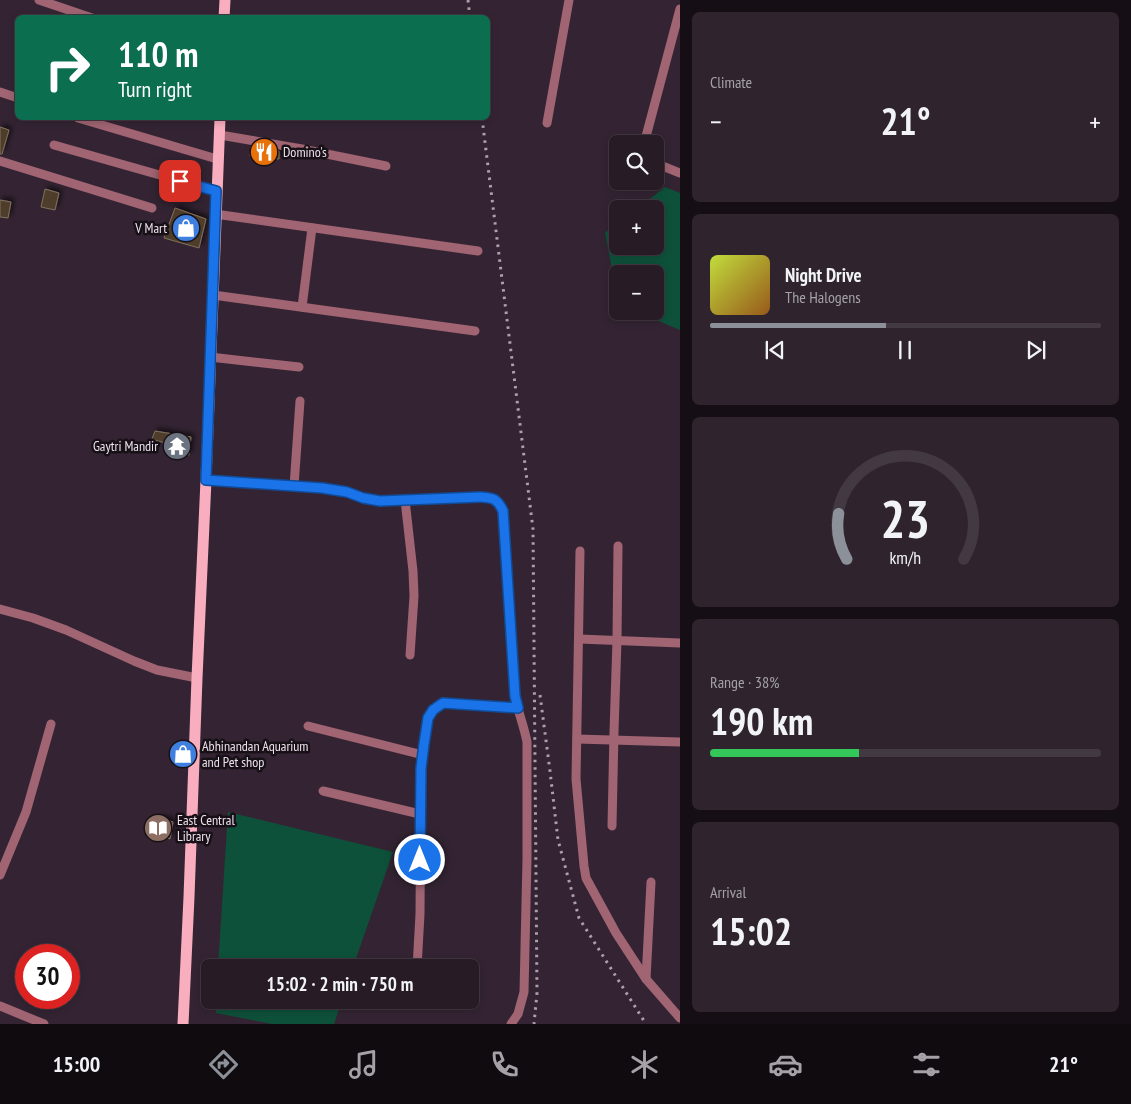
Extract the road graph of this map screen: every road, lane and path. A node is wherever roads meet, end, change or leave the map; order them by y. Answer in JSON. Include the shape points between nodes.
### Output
{"nodes":[{"id":1,"x":39,"y":0,"type":"edge"},
{"id":2,"x":225,"y":0,"type":"edge"},
{"id":3,"x":569,"y":0,"type":"edge"},
{"id":4,"x":680,"y":9,"type":"edge"},
{"id":5,"x":83,"y":15,"type":"edge"},
{"id":6,"x":224,"y":15,"type":"edge"},
{"id":7,"x":0,"y":92,"type":"edge"},
{"id":8,"x":15,"y":97,"type":"edge"},
{"id":9,"x":85,"y":120,"type":"edge"},
{"id":10,"x":220,"y":120,"type":"edge"},
{"id":11,"x":547,"y":123,"type":"dead end"},
{"id":12,"x":220,"y":135,"type":"junction"},
{"id":13,"x":646,"y":135,"type":"edge"},
{"id":14,"x":54,"y":144,"type":"dead end"},
{"id":15,"x":217,"y":159,"type":"junction"},
{"id":16,"x":0,"y":161,"type":"edge"},
{"id":17,"x":386,"y":166,"type":"dead end"},
{"id":18,"x":664,"y":167,"type":"edge"},
{"id":19,"x":680,"y":173,"type":"edge"},
{"id":20,"x":216,"y":191,"type":"junction"},
{"id":21,"x":152,"y":208,"type":"dead end"},
{"id":22,"x":216,"y":214,"type":"junction"},
{"id":23,"x":312,"y":228,"type":"junction"},
{"id":24,"x":478,"y":251,"type":"dead end"},
{"id":25,"x":213,"y":295,"type":"junction"},
{"id":26,"x":302,"y":307,"type":"junction"},
{"id":27,"x":475,"y":331,"type":"dead end"},
{"id":28,"x":210,"y":357,"type":"junction"},
{"id":29,"x":299,"y":367,"type":"dead end"},
{"id":30,"x":300,"y":401,"type":"dead end"},
{"id":31,"x":206,"y":480,"type":"junction"},
{"id":32,"x":294,"y":486,"type":"junction"},
{"id":33,"x":405,"y":500,"type":"junction"},
{"id":34,"x":618,"y":546,"type":"dead end"},
{"id":35,"x":580,"y":551,"type":"dead end"},
{"id":36,"x":0,"y":609,"type":"edge"},
{"id":37,"x":579,"y":639,"type":"junction"},
{"id":38,"x":618,"y":640,"type":"junction"},
{"id":39,"x":680,"y":642,"type":"edge"},
{"id":40,"x":410,"y":655,"type":"dead end"},
{"id":41,"x":196,"y":678,"type":"junction"},
{"id":42,"x":518,"y":708,"type":"junction"},
{"id":43,"x":51,"y":724,"type":"dead end"},
{"id":44,"x":308,"y":726,"type":"dead end"},
{"id":45,"x":577,"y":739,"type":"junction"},
{"id":46,"x":614,"y":739,"type":"junction"},
{"id":47,"x":680,"y":742,"type":"edge"},
{"id":48,"x":423,"y":755,"type":"junction"},
{"id":49,"x":323,"y":791,"type":"dead end"},
{"id":50,"x":420,"y":814,"type":"junction"},
{"id":51,"x":612,"y":826,"type":"dead end"},
{"id":52,"x":0,"y":875,"type":"edge"},
{"id":53,"x":651,"y":882,"type":"dead end"},
{"id":54,"x":418,"y":959,"type":"edge"},
{"id":55,"x":646,"y":979,"type":"junction"},
{"id":56,"x":0,"y":1006,"type":"edge"},
{"id":57,"x":680,"y":1018,"type":"edge"},
{"id":58,"x":44,"y":1024,"type":"edge"},
{"id":59,"x":183,"y":1024,"type":"edge"},
{"id":60,"x":511,"y":1024,"type":"edge"}],
"edges":[{"from":1,"to":5,"type":"street"},
{"from":2,"to":6,"type":"main road"},
{"from":3,"to":11,"type":"street"},
{"from":4,"to":13,"type":"street"},
{"from":7,"to":8,"type":"street"},
{"from":9,"to":15,"type":"street"},
{"from":10,"to":12,"type":"main road"},
{"from":12,"to":15,"type":"main road"},
{"from":12,"to":17,"type":"street"},
{"from":14,"to":20,"type":"street"},
{"from":15,"to":20,"type":"main road"},
{"from":16,"to":21,"type":"street"},
{"from":18,"to":19,"type":"street"},
{"from":20,"to":22,"type":"main road"},
{"from":22,"to":23,"type":"street"},
{"from":22,"to":25,"type":"main road"},
{"from":23,"to":24,"type":"street"},
{"from":23,"to":26,"type":"street"},
{"from":25,"to":26,"type":"street"},
{"from":25,"to":28,"type":"main road"},
{"from":26,"to":27,"type":"street"},
{"from":28,"to":29,"type":"street"},
{"from":28,"to":31,"type":"main road"},
{"from":30,"to":32,"type":"street"},
{"from":31,"to":32,"type":"street"},
{"from":31,"to":41,"type":"main road"},
{"from":32,"to":33,"type":"street","via":[[347,492],[372,500]]},
{"from":33,"to":40,"type":"street","via":[[414,596]]},
{"from":33,"to":42,"type":"street","via":[[480,497],[492,498],[499,503],[503,511]]},
{"from":34,"to":38,"type":"street"},
{"from":35,"to":37,"type":"street"},
{"from":36,"to":41,"type":"street","via":[[66,630],[157,670]]},
{"from":37,"to":38,"type":"street"},
{"from":37,"to":45,"type":"street"},
{"from":38,"to":39,"type":"street"},
{"from":38,"to":46,"type":"street"},
{"from":41,"to":59,"type":"main road"},
{"from":42,"to":48,"type":"street","via":[[443,703],[428,718]]},
{"from":42,"to":60,"type":"street","via":[[526,742],[527,879],[524,992],[518,1014]]},
{"from":43,"to":52,"type":"street","via":[[26,812]]},
{"from":44,"to":48,"type":"street"},
{"from":45,"to":46,"type":"street"},
{"from":45,"to":55,"type":"street","via":[[576,779],[586,878]]},
{"from":46,"to":47,"type":"street"},
{"from":46,"to":51,"type":"street"},
{"from":48,"to":50,"type":"street"},
{"from":49,"to":50,"type":"street"},
{"from":50,"to":54,"type":"street"},
{"from":53,"to":55,"type":"street"},
{"from":55,"to":57,"type":"street"},
{"from":56,"to":58,"type":"street"}]}
